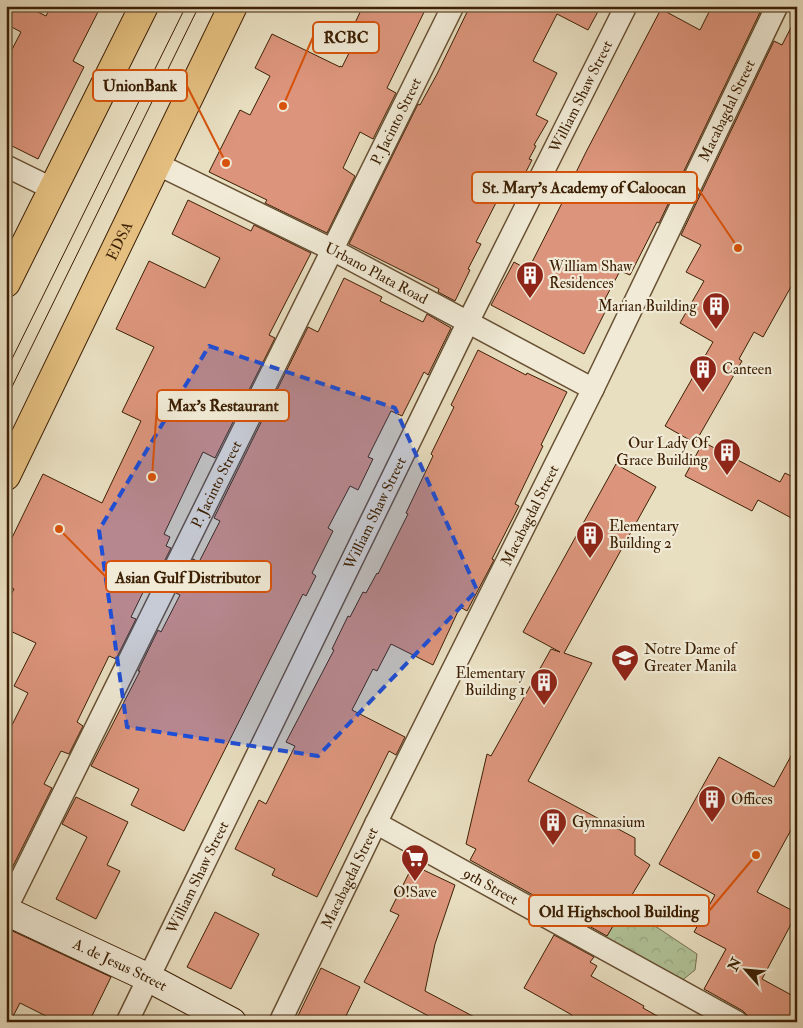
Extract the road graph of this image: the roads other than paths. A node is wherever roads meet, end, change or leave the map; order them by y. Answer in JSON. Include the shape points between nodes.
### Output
{"nodes":[{"id":1,"x":144,"y":6,"type":"edge"},
{"id":2,"x":233,"y":6,"type":"edge"},
{"id":3,"x":452,"y":6,"type":"edge"},
{"id":4,"x":626,"y":6,"type":"edge"},
{"id":5,"x":777,"y":6,"type":"edge"},
{"id":6,"x":157,"y":164,"type":"junction"},
{"id":7,"x":6,"y":166,"type":"edge"},
{"id":8,"x":53,"y":189,"type":"junction"},
{"id":9,"x":333,"y":250,"type":"junction"},
{"id":10,"x":6,"y":282,"type":"edge"},
{"id":11,"x":468,"y":322,"type":"junction"},
{"id":12,"x":593,"y":389,"type":"junction"},
{"id":13,"x":6,"y":476,"type":"edge"},
{"id":14,"x":376,"y":823,"type":"junction"},
{"id":15,"x":6,"y":910,"type":"edge"},
{"id":16,"x":149,"y":978,"type":"junction"},
{"id":17,"x":127,"y":1022,"type":"edge"},
{"id":18,"x":232,"y":1022,"type":"edge"},
{"id":19,"x":280,"y":1022,"type":"edge"},
{"id":20,"x":737,"y":1022,"type":"edge"}],
"edges":[{"from":1,"to":8,"type":"highway"},
{"from":2,"to":6,"type":"highway","name":"EDSA"},
{"from":3,"to":9,"type":"street","name":"P. Jacinto Street"},
{"from":4,"to":11,"type":"street","name":"William Shaw Street"},
{"from":5,"to":12,"type":"street","name":"Macabagdal Street"},
{"from":6,"to":9,"type":"street","name":"Urbano Plata Road"},
{"from":6,"to":13,"type":"highway","name":"EDSA"},
{"from":7,"to":8,"type":"street"},
{"from":8,"to":10,"type":"highway"},
{"from":9,"to":11,"type":"street","name":"Urbano Plata Road"},
{"from":9,"to":15,"type":"street","name":"P. Jacinto Street"},
{"from":11,"to":12,"type":"street","name":"Urbano Plata Road"},
{"from":11,"to":16,"type":"street","name":"William Shaw Street"},
{"from":12,"to":14,"type":"street","name":"Macabagdal Street"},
{"from":14,"to":19,"type":"street","name":"Macabagdal Street"},
{"from":14,"to":20,"type":"street","name":"9th Street"},
{"from":15,"to":16,"type":"main road","name":"A. de Jesus Street"},
{"from":16,"to":17,"type":"street","name":"William Shaw Street"},
{"from":16,"to":18,"type":"main road","name":"A. de Jesus Street"}]}
